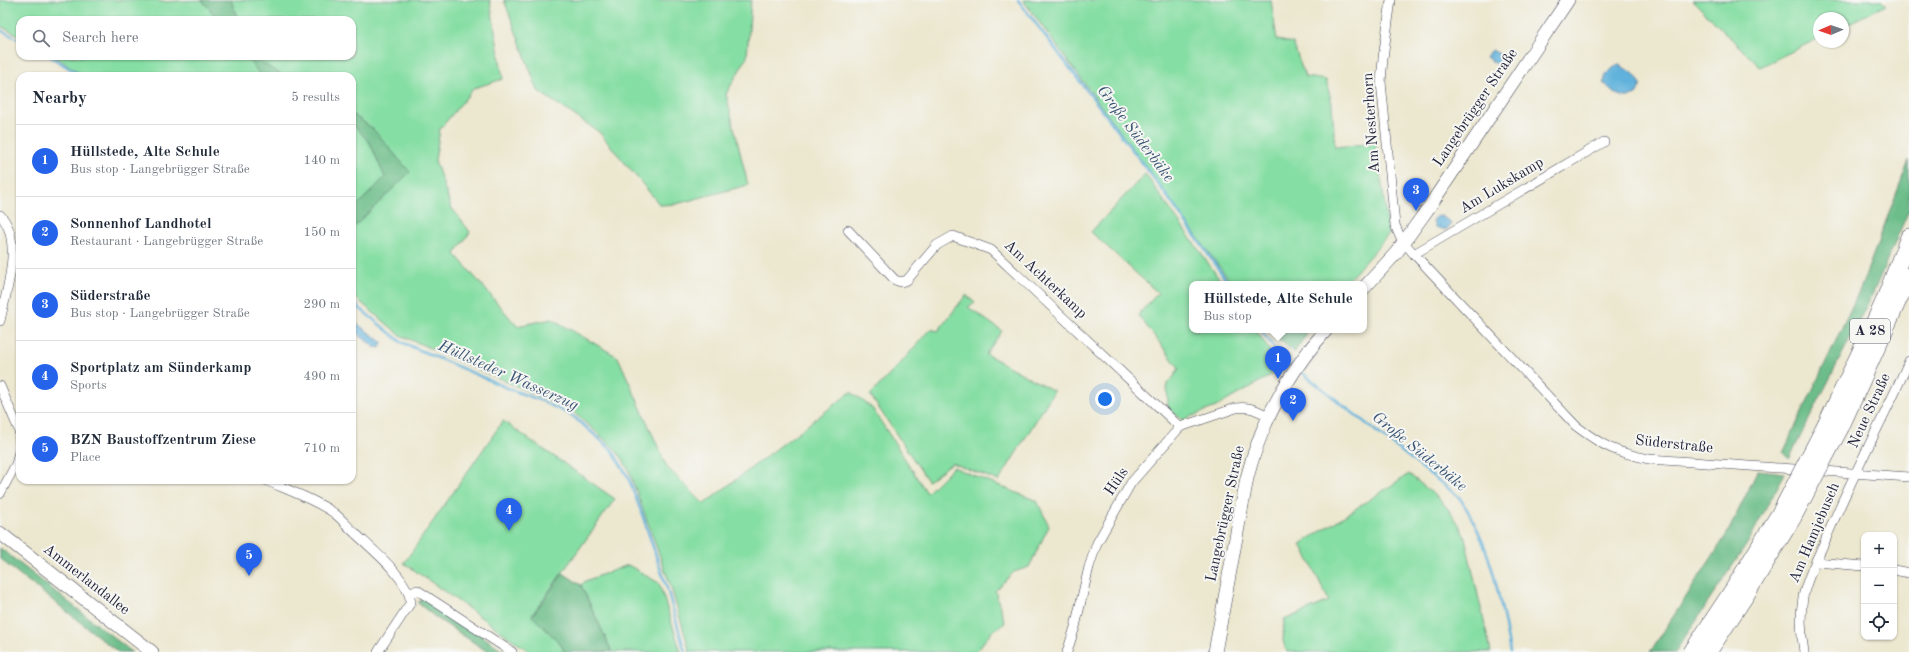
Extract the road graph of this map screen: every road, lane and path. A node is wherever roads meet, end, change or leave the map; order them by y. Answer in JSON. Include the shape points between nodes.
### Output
{"nodes":[{"id":1,"x":1391,"y":0,"type":"edge"},
{"id":2,"x":1568,"y":0,"type":"edge"},
{"id":3,"x":1604,"y":142,"type":"dead end"},
{"id":4,"x":0,"y":216,"type":"edge"},
{"id":5,"x":848,"y":230,"type":"dead end"},
{"id":6,"x":1909,"y":238,"type":"edge"},
{"id":7,"x":1404,"y":243,"type":"junction"},
{"id":8,"x":1414,"y":254,"type":"junction"},
{"id":9,"x":1909,"y":276,"type":"edge"},
{"id":10,"x":1367,"y":285,"type":"edge"},
{"id":11,"x":0,"y":321,"type":"edge"},
{"id":12,"x":1324,"y":333,"type":"edge"},
{"id":13,"x":1909,"y":361,"type":"edge"},
{"id":14,"x":0,"y":386,"type":"edge"},
{"id":15,"x":1268,"y":416,"type":"junction"},
{"id":16,"x":16,"y":423,"type":"edge"},
{"id":17,"x":1834,"y":425,"type":"junction"},
{"id":18,"x":1180,"y":427,"type":"junction"},
{"id":19,"x":16,"y":464,"type":"edge"},
{"id":20,"x":1857,"y":473,"type":"junction"},
{"id":21,"x":1909,"y":477,"type":"edge"},
{"id":22,"x":274,"y":484,"type":"edge"},
{"id":23,"x":0,"y":494,"type":"edge"},
{"id":24,"x":1787,"y":514,"type":"junction"},
{"id":25,"x":0,"y":533,"type":"edge"},
{"id":26,"x":1816,"y":562,"type":"junction"},
{"id":27,"x":1861,"y":566,"type":"edge"},
{"id":28,"x":1897,"y":571,"type":"edge"},
{"id":29,"x":1909,"y":573,"type":"edge"},
{"id":30,"x":410,"y":594,"type":"junction"},
{"id":31,"x":152,"y":652,"type":"edge"},
{"id":32,"x":378,"y":652,"type":"edge"},
{"id":33,"x":512,"y":652,"type":"edge"},
{"id":34,"x":1067,"y":652,"type":"edge"},
{"id":35,"x":1215,"y":652,"type":"edge"},
{"id":36,"x":1692,"y":652,"type":"edge"},
{"id":37,"x":1708,"y":652,"type":"edge"},
{"id":38,"x":1804,"y":652,"type":"edge"}],
"edges":[{"from":1,"to":7,"type":"street","name":"Am Nesterhorn","via":[[1381,82],[1395,225]]},
{"from":2,"to":7,"type":"street","name":"Langebrügger Straße"},
{"from":3,"to":8,"type":"street","name":"Am Lukskamp"},
{"from":4,"to":11,"type":"street","via":[[8,227],[12,260]]},
{"from":5,"to":18,"type":"street","name":"Am Achterkamp","via":[[895,280],[901,282],[907,280],[937,245],[953,236],[991,250]]},
{"from":6,"to":17,"type":"highway","number":"A 28"},
{"from":7,"to":8,"type":"street","name":"Süderstraße"},
{"from":7,"to":10,"type":"street","name":"Langebrügger Straße"},
{"from":8,"to":20,"type":"street","name":"Süderstraße","via":[[1576,426],[1598,442],[1620,453],[1649,459]]},
{"from":9,"to":17,"type":"highway","number":"A 28"},
{"from":12,"to":15,"type":"street","name":"Langebrügger Straße","via":[[1291,376]]},
{"from":13,"to":20,"type":"street","name":"Neue Straße"},
{"from":14,"to":16,"type":"street"},
{"from":15,"to":18,"type":"street","via":[[1246,407],[1236,408]]},
{"from":15,"to":35,"type":"street","name":"Langebrügger Straße","via":[[1247,478]]},
{"from":17,"to":24,"type":"highway","number":"A 28","bridge":true},
{"from":18,"to":34,"type":"street","name":"Hüls","via":[[1132,484],[1101,533],[1089,566]]},
{"from":19,"to":23,"type":"street"},
{"from":20,"to":21,"type":"street","name":"Süderstraße"},
{"from":20,"to":26,"type":"street","name":"Am Hamjebusch","via":[[1834,517]]},
{"from":22,"to":30,"type":"street","via":[[334,514],[389,566]]},
{"from":24,"to":36,"type":"highway","number":"A 28"},
{"from":24,"to":37,"type":"highway","number":"A 28","via":[[1745,596]]},
{"from":25,"to":31,"type":"street","name":"Ammerlandallee"},
{"from":26,"to":27,"type":"street"},
{"from":26,"to":38,"type":"street","name":"Am Hamjebusch","via":[[1810,572],[1803,597]]},
{"from":28,"to":29,"type":"street"},
{"from":30,"to":32,"type":"street","via":[[411,602]]},
{"from":30,"to":33,"type":"street","via":[[417,590]]}]}
